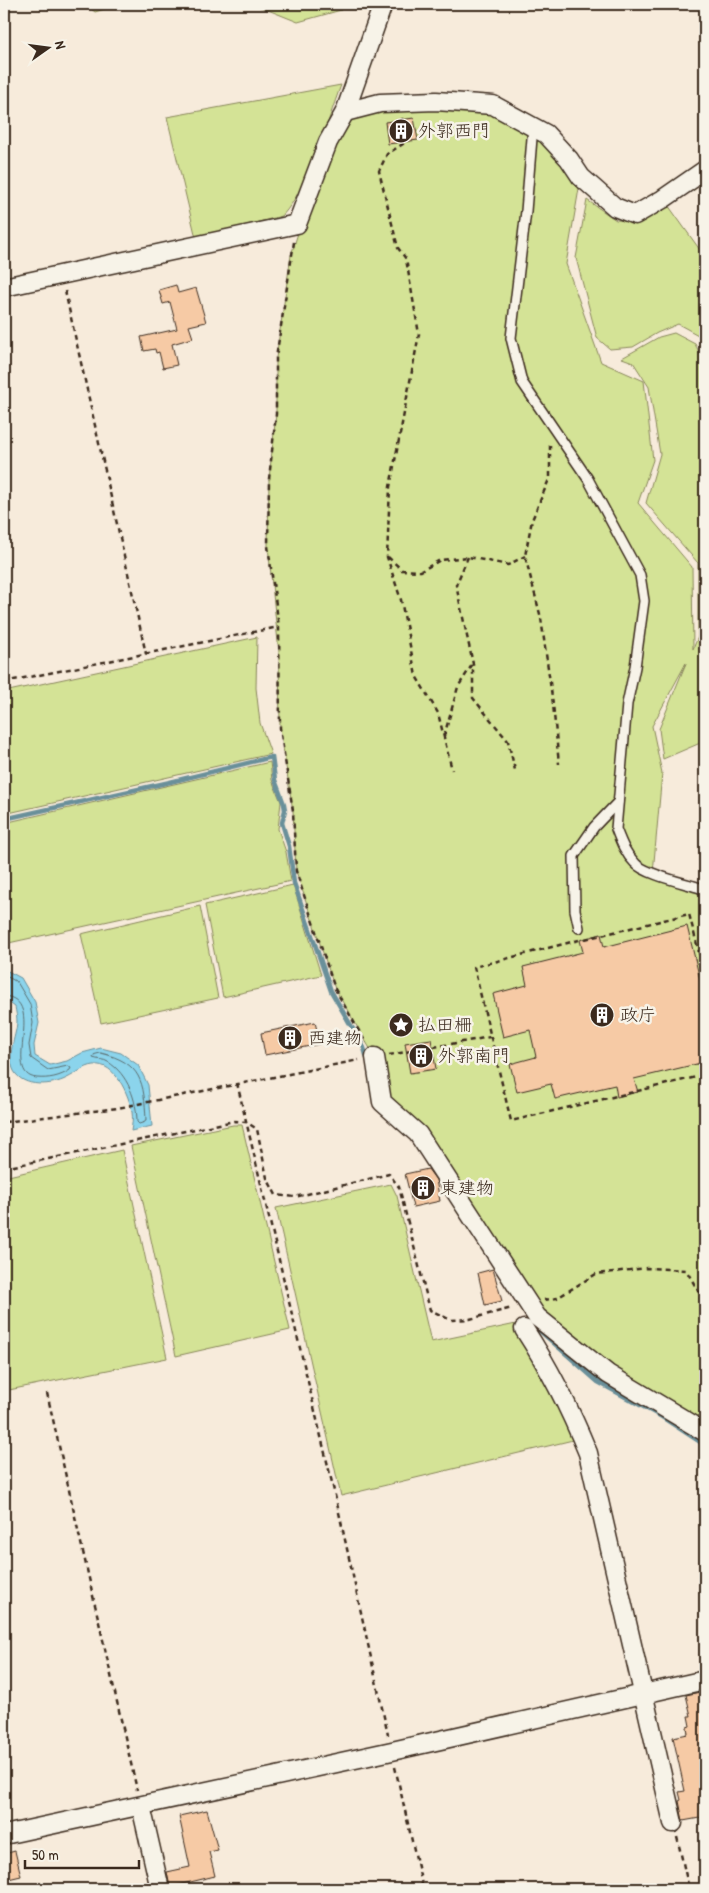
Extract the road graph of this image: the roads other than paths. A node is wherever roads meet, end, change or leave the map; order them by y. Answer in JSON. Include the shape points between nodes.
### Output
{"nodes":[{"id":1,"x":383,"y":4,"type":"edge"},
{"id":2,"x":345,"y":112,"type":"junction"},
{"id":3,"x":534,"y":126,"type":"junction"},
{"id":4,"x":705,"y":170,"type":"edge"},
{"id":5,"x":4,"y":287,"type":"edge"},
{"id":6,"x":618,"y":802,"type":"junction"},
{"id":7,"x":705,"y":891,"type":"edge"},
{"id":8,"x":579,"y":928,"type":"dead end"},
{"id":9,"x":375,"y":1057,"type":"road end"},
{"id":10,"x":524,"y":1329,"type":"dead end"},
{"id":11,"x":705,"y":1432,"type":"edge"},
{"id":12,"x":705,"y":1680,"type":"edge"},
{"id":13,"x":644,"y":1695,"type":"junction"},
{"id":14,"x":141,"y":1806,"type":"junction"},
{"id":15,"x":673,"y":1823,"type":"road end"},
{"id":16,"x":4,"y":1836,"type":"edge"},
{"id":17,"x":160,"y":1889,"type":"edge"}],
"edges":[{"from":1,"to":2,"type":"street"},
{"from":2,"to":3,"type":"street","via":[[380,103],[443,101],[493,104]]},
{"from":2,"to":5,"type":"street","via":[[328,142],[297,224]]},
{"from":3,"to":4,"type":"street","via":[[546,134],[581,177],[615,207],[636,215]]},
{"from":3,"to":6,"type":"lane","via":[[511,338],[522,382],[588,479],[640,576],[644,601],[627,704]]},
{"from":6,"to":7,"type":"lane","via":[[616,829],[622,847],[636,865]]},
{"from":6,"to":8,"type":"lane","via":[[594,827],[574,856],[575,910]]},
{"from":9,"to":11,"type":"street","via":[[382,1102],[418,1134],[538,1316],[608,1374]]},
{"from":10,"to":13,"type":"street","via":[[546,1363],[588,1453]]},
{"from":12,"to":13,"type":"street"},
{"from":13,"to":14,"type":"street"},
{"from":13,"to":15,"type":"street"},
{"from":14,"to":16,"type":"street"},
{"from":14,"to":17,"type":"street"}]}
